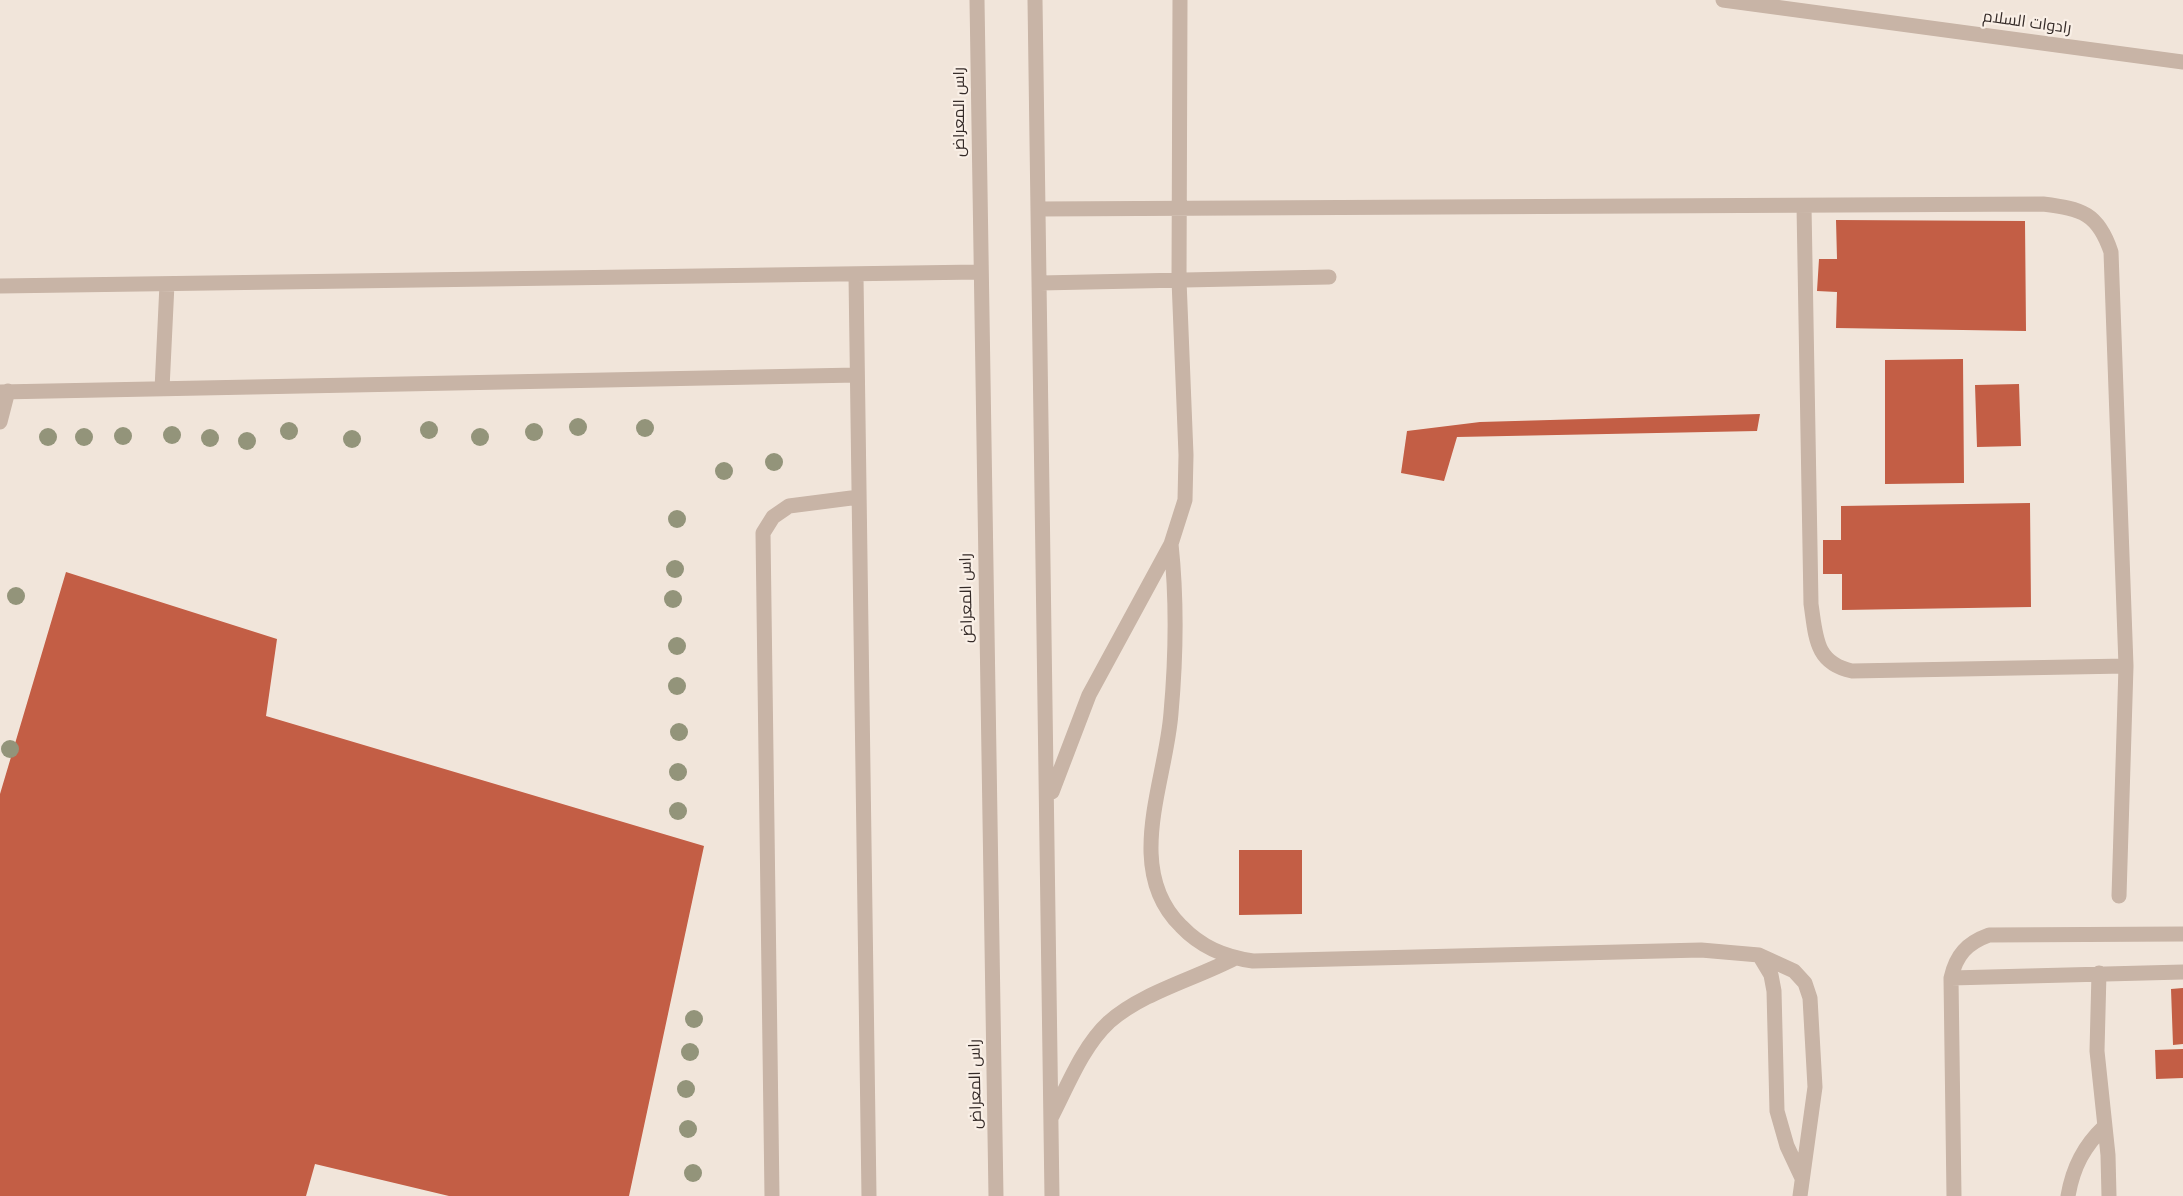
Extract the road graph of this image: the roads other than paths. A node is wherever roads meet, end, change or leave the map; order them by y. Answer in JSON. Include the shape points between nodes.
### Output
{"nodes":[{"id":1,"x":977,"y":0,"type":"edge"},
{"id":2,"x":1035,"y":0,"type":"edge"},
{"id":3,"x":1180,"y":0,"type":"edge"},
{"id":4,"x":1723,"y":0,"type":"edge"},
{"id":5,"x":2183,"y":62,"type":"edge"},
{"id":6,"x":1804,"y":206,"type":"junction"},
{"id":7,"x":1179,"y":207,"type":"junction"},
{"id":8,"x":1039,"y":209,"type":"junction"},
{"id":9,"x":979,"y":272,"type":"junction"},
{"id":10,"x":856,"y":276,"type":"junction"},
{"id":11,"x":1329,"y":277,"type":"dead end"},
{"id":12,"x":1179,"y":280,"type":"junction"},
{"id":13,"x":1040,"y":283,"type":"junction"},
{"id":14,"x":167,"y":284,"type":"junction"},
{"id":15,"x":0,"y":286,"type":"edge"},
{"id":16,"x":857,"y":375,"type":"junction"},
{"id":17,"x":162,"y":389,"type":"junction"},
{"id":18,"x":4,"y":392,"type":"edge"},
{"id":19,"x":0,"y":423,"type":"edge"},
{"id":20,"x":859,"y":497,"type":"junction"},
{"id":21,"x":1171,"y":544,"type":"junction"},
{"id":22,"x":2126,"y":666,"type":"junction"},
{"id":23,"x":1048,"y":803,"type":"junction"},
{"id":24,"x":2119,"y":896,"type":"dead end"},
{"id":25,"x":2183,"y":934,"type":"edge"},
{"id":26,"x":1759,"y":955,"type":"junction"},
{"id":27,"x":1235,"y":958,"type":"junction"},
{"id":28,"x":2183,"y":972,"type":"edge"},
{"id":29,"x":2100,"y":973,"type":"junction"},
{"id":30,"x":1951,"y":978,"type":"junction"},
{"id":31,"x":1051,"y":1119,"type":"junction"},
{"id":32,"x":2105,"y":1126,"type":"junction"},
{"id":33,"x":1802,"y":1178,"type":"junction"},
{"id":34,"x":772,"y":1196,"type":"edge"},
{"id":35,"x":869,"y":1196,"type":"edge"},
{"id":36,"x":996,"y":1196,"type":"edge"},
{"id":37,"x":1052,"y":1196,"type":"edge"},
{"id":38,"x":1800,"y":1196,"type":"edge"},
{"id":39,"x":1954,"y":1196,"type":"edge"},
{"id":40,"x":2068,"y":1196,"type":"edge"},
{"id":41,"x":2109,"y":1196,"type":"edge"}],
"edges":[{"from":1,"to":9,"type":"street","name":"راس المعراض"},
{"from":2,"to":8,"type":"street"},
{"from":3,"to":7,"type":"street"},
{"from":4,"to":5,"type":"street","name":"رادوات السلام"},
{"from":6,"to":7,"type":"street"},
{"from":6,"to":22,"type":"street","via":[[2043,204],[2073,208],[2092,217],[2105,234],[2111,252]]},
{"from":6,"to":22,"type":"street","via":[[1811,604],[1816,638],[1824,658],[1838,668],[1852,671]]},
{"from":7,"to":8,"type":"street"},
{"from":7,"to":12,"type":"street"},
{"from":8,"to":13,"type":"street"},
{"from":9,"to":10,"type":"street"},
{"from":9,"to":36,"type":"street","name":"راس المعراض"},
{"from":10,"to":14,"type":"street"},
{"from":10,"to":16,"type":"street"},
{"from":11,"to":12,"type":"street"},
{"from":12,"to":13,"type":"street"},
{"from":12,"to":21,"type":"street","via":[[1185,500]]},
{"from":13,"to":23,"type":"street"},
{"from":14,"to":15,"type":"street"},
{"from":14,"to":17,"type":"street"},
{"from":16,"to":17,"type":"street"},
{"from":16,"to":20,"type":"street"},
{"from":17,"to":18,"type":"street"},
{"from":18,"to":19,"type":"street"},
{"from":20,"to":34,"type":"street","via":[[789,506],[773,517],[763,533]]},
{"from":20,"to":35,"type":"street"},
{"from":21,"to":23,"type":"street","via":[[1089,695]]},
{"from":21,"to":27,"type":"street","via":[[1176,587],[1172,703],[1165,765],[1150,838],[1152,873],[1165,907],[1176,921],[1203,945]]},
{"from":22,"to":24,"type":"street"},
{"from":23,"to":31,"type":"street"},
{"from":25,"to":30,"type":"street","via":[[1989,935],[1967,946],[1958,956]]},
{"from":26,"to":27,"type":"street","via":[[1701,950],[1253,961]]},
{"from":26,"to":33,"type":"street","via":[[1771,975],[1774,991],[1777,1111]]},
{"from":26,"to":33,"type":"street","via":[[1794,970],[1810,998],[1815,1087]]},
{"from":27,"to":31,"type":"street","via":[[1199,977],[1160,990],[1108,1023],[1077,1068]]},
{"from":28,"to":29,"type":"street"},
{"from":29,"to":30,"type":"street"},
{"from":29,"to":32,"type":"street","via":[[2097,1051]]},
{"from":30,"to":39,"type":"street"},
{"from":31,"to":37,"type":"street"},
{"from":32,"to":40,"type":"street","via":[[2077,1161]]},
{"from":32,"to":41,"type":"street"},
{"from":33,"to":38,"type":"street"}]}
